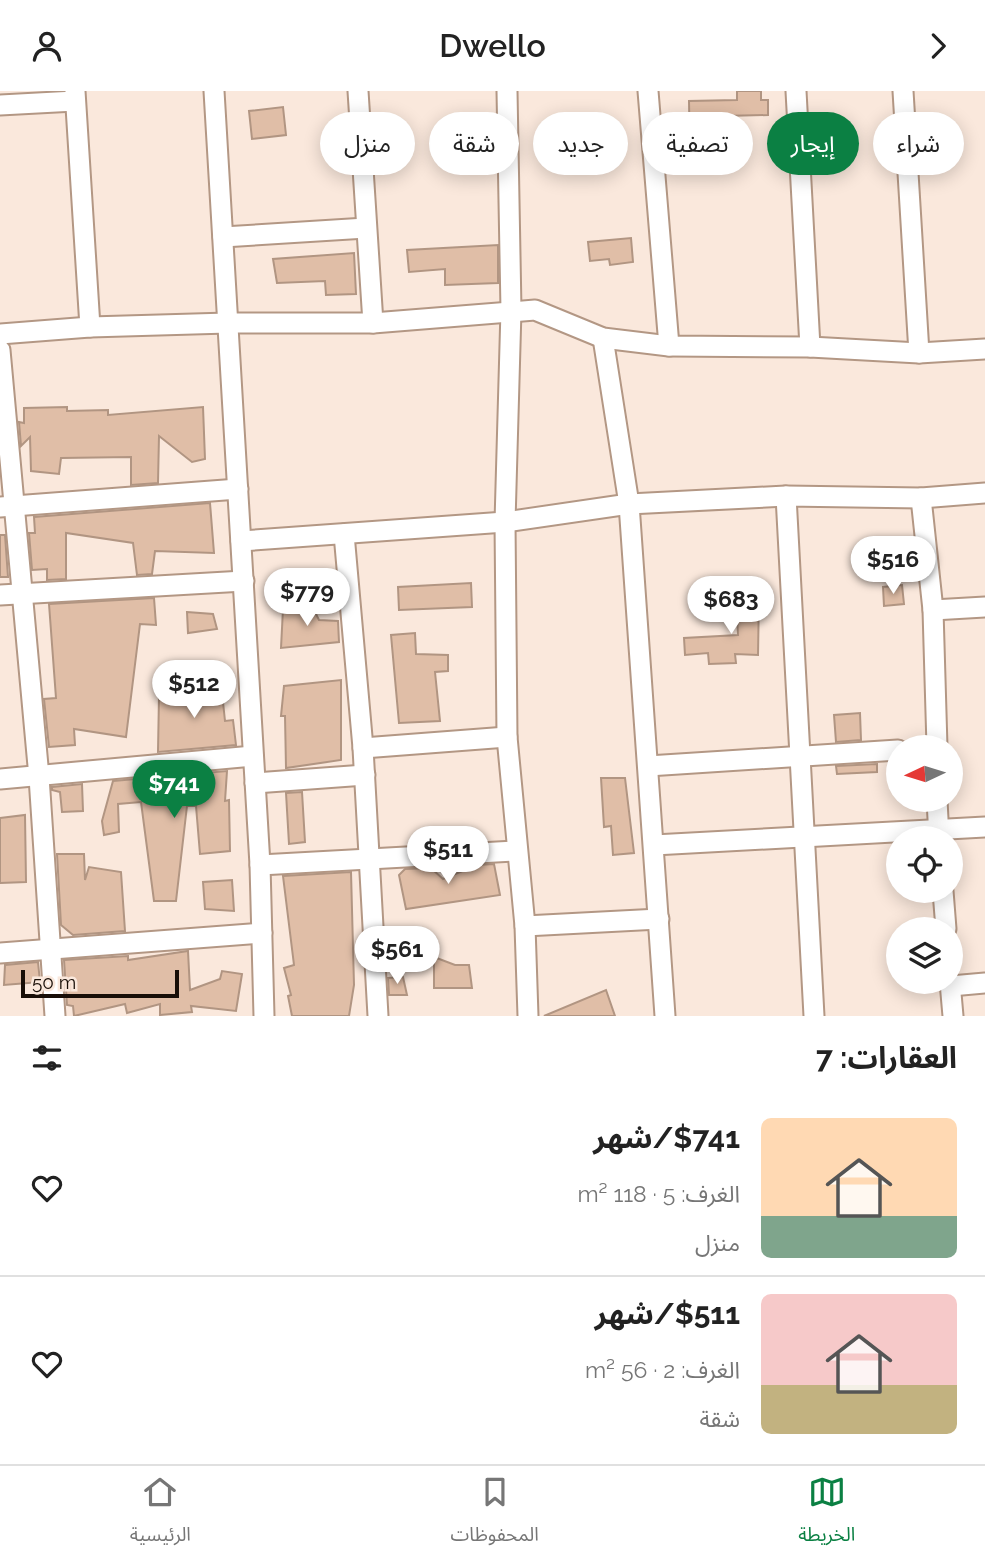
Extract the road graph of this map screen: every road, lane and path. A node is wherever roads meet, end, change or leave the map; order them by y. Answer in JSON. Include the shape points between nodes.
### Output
{"nodes":[{"id":1,"x":214,"y":91,"type":"edge"},
{"id":2,"x":358,"y":91,"type":"edge"},
{"id":3,"x":507,"y":91,"type":"edge"},
{"id":4,"x":648,"y":91,"type":"edge"},
{"id":5,"x":796,"y":91,"type":"edge"},
{"id":6,"x":902,"y":91,"type":"edge"},
{"id":7,"x":75,"y":96,"type":"edge"},
{"id":8,"x":0,"y":105,"type":"edge"},
{"id":9,"x":366,"y":228,"type":"junction"},
{"id":10,"x":223,"y":237,"type":"junction"},
{"id":11,"x":511,"y":310,"type":"junction"},
{"id":12,"x":228,"y":323,"type":"junction"},
{"id":13,"x":373,"y":323,"type":"junction"},
{"id":14,"x":90,"y":327,"type":"junction"},
{"id":15,"x":0,"y":334,"type":"edge"},
{"id":16,"x":603,"y":338,"type":"junction"},
{"id":17,"x":669,"y":346,"type":"junction"},
{"id":18,"x":810,"y":347,"type":"junction"},
{"id":19,"x":985,"y":349,"type":"edge"},
{"id":20,"x":0,"y":350,"type":"edge"},
{"id":21,"x":919,"y":353,"type":"junction"},
{"id":22,"x":238,"y":489,"type":"junction"},
{"id":23,"x":985,"y":493,"type":"edge"},
{"id":24,"x":786,"y":496,"type":"junction"},
{"id":25,"x":921,"y":498,"type":"junction"},
{"id":26,"x":629,"y":504,"type":"junction"},
{"id":27,"x":7,"y":507,"type":"edge"},
{"id":28,"x":505,"y":523,"type":"junction"},
{"id":29,"x":344,"y":534,"type":"junction"},
{"id":30,"x":242,"y":541,"type":"junction"},
{"id":31,"x":244,"y":580,"type":"junction"},
{"id":32,"x":22,"y":594,"type":"junction"},
{"id":33,"x":0,"y":595,"type":"edge"},
{"id":34,"x":985,"y":607,"type":"edge"},
{"id":35,"x":933,"y":610,"type":"junction"},
{"id":36,"x":937,"y":735,"type":"edge"},
{"id":37,"x":507,"y":737,"type":"junction"},
{"id":38,"x":363,"y":748,"type":"junction"},
{"id":39,"x":886,"y":752,"type":"edge"},
{"id":40,"x":253,"y":756,"type":"junction"},
{"id":41,"x":799,"y":756,"type":"junction"},
{"id":42,"x":649,"y":766,"type":"junction"},
{"id":43,"x":365,"y":775,"type":"junction"},
{"id":44,"x":39,"y":778,"type":"junction"},
{"id":45,"x":0,"y":779,"type":"edge"},
{"id":46,"x":255,"y":783,"type":"junction"},
{"id":47,"x":985,"y":827,"type":"edge"},
{"id":48,"x":963,"y":830,"type":"edge"},
{"id":49,"x":886,"y":835,"type":"edge"},
{"id":50,"x":803,"y":837,"type":"junction"},
{"id":51,"x":654,"y":845,"type":"junction"},
{"id":52,"x":515,"y":851,"type":"junction"},
{"id":53,"x":370,"y":860,"type":"junction"},
{"id":54,"x":260,"y":865,"type":"junction"},
{"id":55,"x":659,"y":919,"type":"junction"},
{"id":56,"x":525,"y":926,"type":"junction"},
{"id":57,"x":262,"y":933,"type":"junction"},
{"id":58,"x":50,"y":949,"type":"junction"},
{"id":59,"x":0,"y":953,"type":"edge"},
{"id":60,"x":985,"y":983,"type":"edge"},
{"id":61,"x":963,"y":984,"type":"edge"},
{"id":62,"x":951,"y":994,"type":"edge"},
{"id":63,"x":55,"y":1016,"type":"edge"},
{"id":64,"x":264,"y":1016,"type":"edge"},
{"id":65,"x":378,"y":1016,"type":"edge"},
{"id":66,"x":528,"y":1016,"type":"edge"},
{"id":67,"x":665,"y":1016,"type":"edge"},
{"id":68,"x":814,"y":1016,"type":"edge"},
{"id":69,"x":953,"y":1016,"type":"edge"}],
"edges":[{"from":1,"to":10,"type":"street"},
{"from":2,"to":9,"type":"street"},
{"from":3,"to":11,"type":"street"},
{"from":4,"to":17,"type":"street"},
{"from":5,"to":18,"type":"street"},
{"from":6,"to":21,"type":"street"},
{"from":7,"to":8,"type":"street"},
{"from":7,"to":14,"type":"street"},
{"from":9,"to":10,"type":"street"},
{"from":9,"to":13,"type":"street"},
{"from":10,"to":12,"type":"street"},
{"from":11,"to":13,"type":"street"},
{"from":11,"to":16,"type":"street","via":[[557,316]]},
{"from":11,"to":28,"type":"street"},
{"from":12,"to":13,"type":"street"},
{"from":12,"to":14,"type":"street"},
{"from":12,"to":22,"type":"street"},
{"from":14,"to":15,"type":"street"},
{"from":16,"to":17,"type":"street"},
{"from":16,"to":26,"type":"street"},
{"from":17,"to":18,"type":"street"},
{"from":18,"to":21,"type":"street"},
{"from":19,"to":21,"type":"street"},
{"from":20,"to":27,"type":"street"},
{"from":22,"to":27,"type":"street"},
{"from":22,"to":30,"type":"street"},
{"from":23,"to":25,"type":"street"},
{"from":24,"to":25,"type":"street"},
{"from":24,"to":26,"type":"street"},
{"from":24,"to":41,"type":"street"},
{"from":25,"to":35,"type":"street"},
{"from":26,"to":28,"type":"street"},
{"from":26,"to":42,"type":"street"},
{"from":27,"to":32,"type":"street"},
{"from":28,"to":29,"type":"street"},
{"from":28,"to":37,"type":"street"},
{"from":29,"to":30,"type":"street"},
{"from":29,"to":38,"type":"street"},
{"from":30,"to":31,"type":"street"},
{"from":31,"to":32,"type":"street"},
{"from":31,"to":40,"type":"street"},
{"from":32,"to":33,"type":"street"},
{"from":32,"to":44,"type":"street"},
{"from":34,"to":35,"type":"street"},
{"from":35,"to":36,"type":"street"},
{"from":37,"to":38,"type":"street"},
{"from":37,"to":52,"type":"street"},
{"from":38,"to":43,"type":"street"},
{"from":39,"to":41,"type":"street"},
{"from":40,"to":44,"type":"street"},
{"from":40,"to":46,"type":"street"},
{"from":41,"to":42,"type":"street"},
{"from":41,"to":50,"type":"street"},
{"from":42,"to":51,"type":"street"},
{"from":43,"to":46,"type":"street"},
{"from":43,"to":53,"type":"street"},
{"from":44,"to":45,"type":"street"},
{"from":44,"to":58,"type":"street"},
{"from":46,"to":54,"type":"street"},
{"from":47,"to":48,"type":"street"},
{"from":49,"to":50,"type":"street"},
{"from":50,"to":51,"type":"street"},
{"from":50,"to":68,"type":"street"},
{"from":51,"to":55,"type":"street"},
{"from":52,"to":53,"type":"street"},
{"from":52,"to":56,"type":"street"},
{"from":53,"to":54,"type":"street"},
{"from":53,"to":65,"type":"street"},
{"from":54,"to":57,"type":"street"},
{"from":55,"to":56,"type":"street"},
{"from":55,"to":67,"type":"street"},
{"from":56,"to":66,"type":"street"},
{"from":57,"to":58,"type":"street"},
{"from":57,"to":64,"type":"street"},
{"from":58,"to":59,"type":"street"},
{"from":58,"to":63,"type":"street"},
{"from":60,"to":61,"type":"street"},
{"from":62,"to":69,"type":"street"}]}
